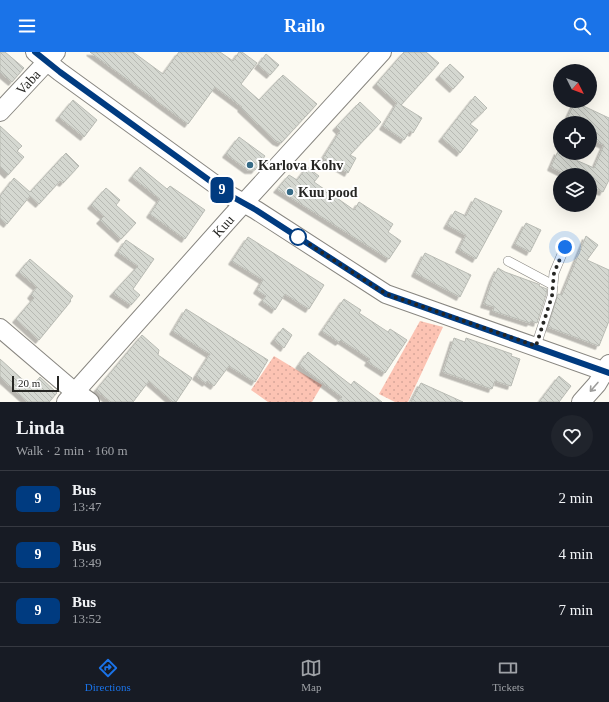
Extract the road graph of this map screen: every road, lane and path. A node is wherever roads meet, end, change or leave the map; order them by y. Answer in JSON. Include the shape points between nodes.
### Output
{"nodes":[{"id":1,"x":382,"y":52,"type":"edge"},
{"id":2,"x":46,"y":55,"type":"edge"},
{"id":3,"x":0,"y":112,"type":"edge"},
{"id":4,"x":244,"y":203,"type":"junction"},
{"id":5,"x":565,"y":247,"type":"dead end"},
{"id":6,"x":508,"y":261,"type":"dead end"},
{"id":7,"x":552,"y":285,"type":"junction"},
{"id":8,"x":0,"y":328,"type":"edge"},
{"id":9,"x":536,"y":346,"type":"junction"},
{"id":10,"x":608,"y":369,"type":"edge"},
{"id":11,"x":71,"y":397,"type":"edge"},
{"id":12,"x":90,"y":402,"type":"edge"},
{"id":13,"x":580,"y":402,"type":"edge"}],
"edges":[{"from":1,"to":4,"type":"street","name":"Kuu"},
{"from":2,"to":3,"type":"street","name":"Vaba"},
{"from":2,"to":4,"type":"street","via":[[231,196]]},
{"from":4,"to":9,"type":"street","via":[[386,294]]},
{"from":4,"to":11,"type":"street","name":"Kuu"},
{"from":5,"to":7,"type":"lane"},
{"from":6,"to":7,"type":"lane"},
{"from":7,"to":9,"type":"lane","via":[[552,296]]},
{"from":8,"to":11,"type":"street"},
{"from":9,"to":10,"type":"street"},
{"from":10,"to":13,"type":"street","one_way":true},
{"from":11,"to":12,"type":"street"}]}
